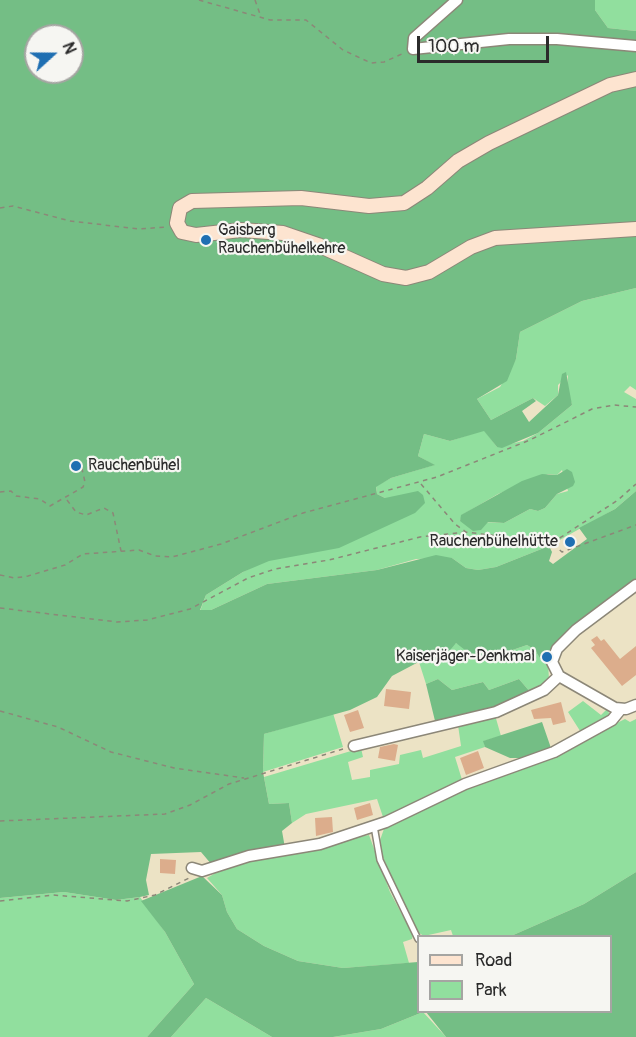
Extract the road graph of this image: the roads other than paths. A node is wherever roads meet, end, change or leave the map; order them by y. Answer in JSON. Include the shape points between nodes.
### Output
{"nodes":[{"id":1,"x":457,"y":0,"type":"edge"},
{"id":2,"x":636,"y":46,"type":"edge"},
{"id":3,"x":636,"y":79,"type":"edge"},
{"id":4,"x":636,"y":229,"type":"edge"},
{"id":5,"x":636,"y":585,"type":"edge"},
{"id":6,"x":559,"y":676,"type":"junction"},
{"id":7,"x":636,"y":705,"type":"edge"},
{"id":8,"x":621,"y":709,"type":"junction"},
{"id":9,"x":354,"y":746,"type":"road end"},
{"id":10,"x":374,"y":826,"type":"junction"},
{"id":11,"x":197,"y":870,"type":"road end"},
{"id":12,"x":417,"y":937,"type":"edge"}],
"edges":[{"from":1,"to":2,"type":"street","via":[[414,38],[413,48],[509,39],[566,39]]},
{"from":3,"to":4,"type":"main road","via":[[610,85],[489,142],[404,203],[369,206],[301,198],[192,201],[180,208],[177,217],[182,232],[277,232],[318,245],[383,274],[406,278],[429,272],[495,238]]},
{"from":5,"to":6,"type":"street","via":[[586,621],[560,646],[552,662]]},
{"from":6,"to":8,"type":"street"},
{"from":6,"to":9,"type":"street","via":[[544,690],[496,712]]},
{"from":7,"to":8,"type":"street"},
{"from":8,"to":10,"type":"street","via":[[612,720],[554,752],[465,784]]},
{"from":10,"to":11,"type":"street","via":[[320,844]]},
{"from":10,"to":12,"type":"lane","via":[[380,860]]}]}
